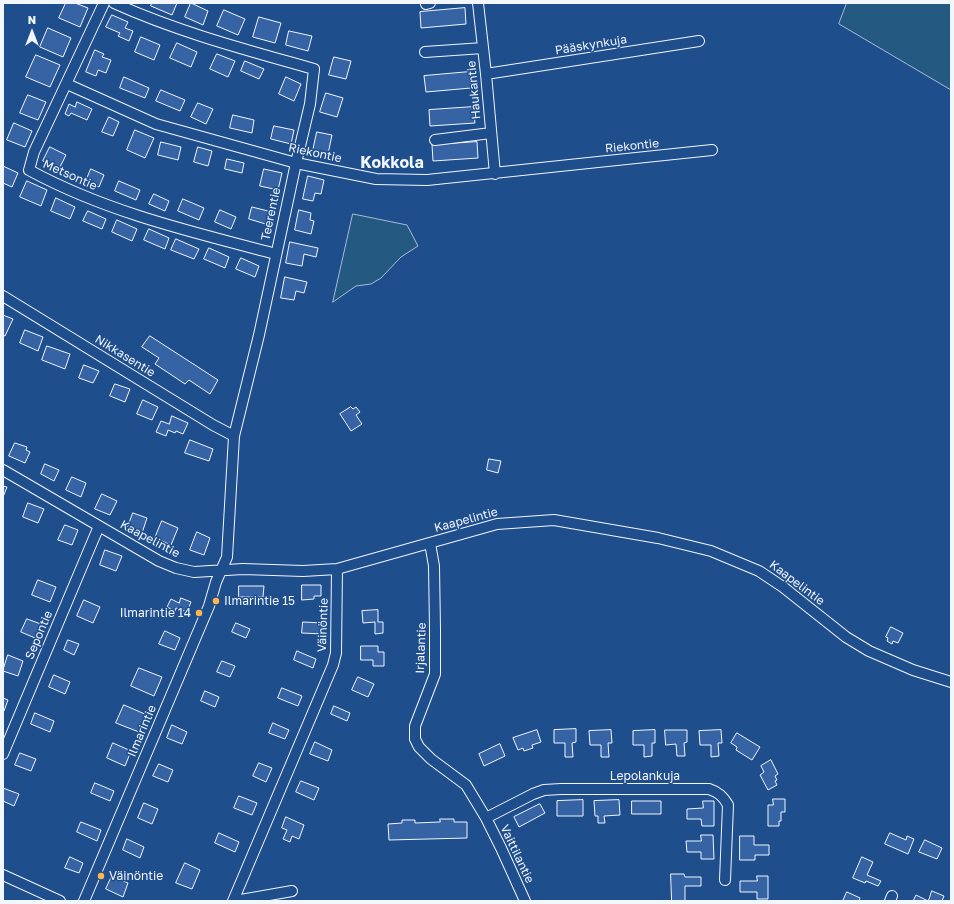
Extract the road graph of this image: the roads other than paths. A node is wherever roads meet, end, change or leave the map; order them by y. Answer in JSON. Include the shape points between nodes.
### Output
{"nodes":[{"id":1,"x":104,"y":3,"type":"edge"},
{"id":2,"x":114,"y":3,"type":"edge"},
{"id":3,"x":478,"y":3,"type":"edge"},
{"id":4,"x":699,"y":41,"type":"dead end"},
{"id":5,"x":483,"y":48,"type":"junction"},
{"id":6,"x":425,"y":52,"type":"dead end"},
{"id":7,"x":486,"y":74,"type":"junction"},
{"id":8,"x":67,"y":84,"type":"junction"},
{"id":9,"x":491,"y":133,"type":"junction"},
{"id":10,"x":435,"y":140,"type":"dead end"},
{"id":11,"x":712,"y":150,"type":"dead end"},
{"id":12,"x":296,"y":163,"type":"junction"},
{"id":13,"x":495,"y":174,"type":"junction"},
{"id":14,"x":276,"y":254,"type":"junction"},
{"id":15,"x":3,"y":296,"type":"edge"},
{"id":16,"x":234,"y":436,"type":"junction"},
{"id":17,"x":3,"y":470,"type":"edge"},
{"id":18,"x":99,"y":526,"type":"junction"},
{"id":19,"x":430,"y":543,"type":"junction"},
{"id":20,"x":337,"y":569,"type":"junction"},
{"id":21,"x":221,"y":571,"type":"junction"},
{"id":22,"x":951,"y":682,"type":"edge"},
{"id":23,"x":3,"y":754,"type":"edge"},
{"id":24,"x":486,"y":818,"type":"junction"},
{"id":25,"x":3,"y":875,"type":"edge"},
{"id":26,"x":725,"y":880,"type":"dead end"},
{"id":27,"x":292,"y":891,"type":"dead end"},
{"id":28,"x":60,"y":901,"type":"edge"},
{"id":29,"x":84,"y":901,"type":"edge"},
{"id":30,"x":234,"y":901,"type":"edge"},
{"id":31,"x":525,"y":901,"type":"edge"}],
"edges":[{"from":1,"to":8,"type":"street","name":"Metsontie"},
{"from":2,"to":12,"type":"street","name":"Teerentie","via":[[178,29],[314,70],[310,104]]},
{"from":3,"to":5,"type":"street","name":"Haukantie"},
{"from":4,"to":7,"type":"street","name":"Pääskynkuja"},
{"from":5,"to":6,"type":"street"},
{"from":5,"to":7,"type":"street","name":"Haukantie"},
{"from":7,"to":9,"type":"street","name":"Haukantie"},
{"from":8,"to":12,"type":"street","name":"Riekontie","via":[[156,124]]},
{"from":8,"to":14,"type":"street","name":"Metsontie","via":[[34,152],[29,170],[110,207]]},
{"from":9,"to":10,"type":"street"},
{"from":9,"to":13,"type":"street","name":"Haukantie"},
{"from":11,"to":13,"type":"street","name":"Riekontie"},
{"from":12,"to":13,"type":"street","name":"Riekontie","via":[[376,179],[427,180]]},
{"from":12,"to":14,"type":"street","name":"Teerentie"},
{"from":14,"to":16,"type":"street","name":"Teerentie"},
{"from":15,"to":16,"type":"street","name":"Nikkasentie"},
{"from":16,"to":21,"type":"street","name":"Teerentie","via":[[227,557]]},
{"from":17,"to":18,"type":"street","name":"Kaapelintie"},
{"from":18,"to":21,"type":"street","name":"Kaapelintie","via":[[176,568],[194,572]]},
{"from":18,"to":23,"type":"street","name":"Sepontie"},
{"from":19,"to":20,"type":"street","name":"Kaapelintie"},
{"from":19,"to":22,"type":"street","name":"Kaapelintie","via":[[497,524],[554,520],[658,538],[711,551],[759,571],[846,637],[869,651],[913,670]]},
{"from":19,"to":24,"type":"street","name":"Irjalantie","via":[[434,566],[435,674],[415,726],[415,739],[431,759],[466,785]]},
{"from":20,"to":21,"type":"street","name":"Kaapelintie"},
{"from":20,"to":30,"type":"street","name":"Väinöntie","via":[[336,653],[333,665]]},
{"from":21,"to":29,"type":"street","name":"Ilmarintie","via":[[209,606]]},
{"from":24,"to":26,"type":"street","name":"Lepolankuja","via":[[544,790],[709,789],[718,792],[728,805]]},
{"from":24,"to":31,"type":"street","name":"Vaittilantie"},
{"from":25,"to":28,"type":"street"},
{"from":27,"to":30,"type":"street","name":"Väinöntie"}]}
